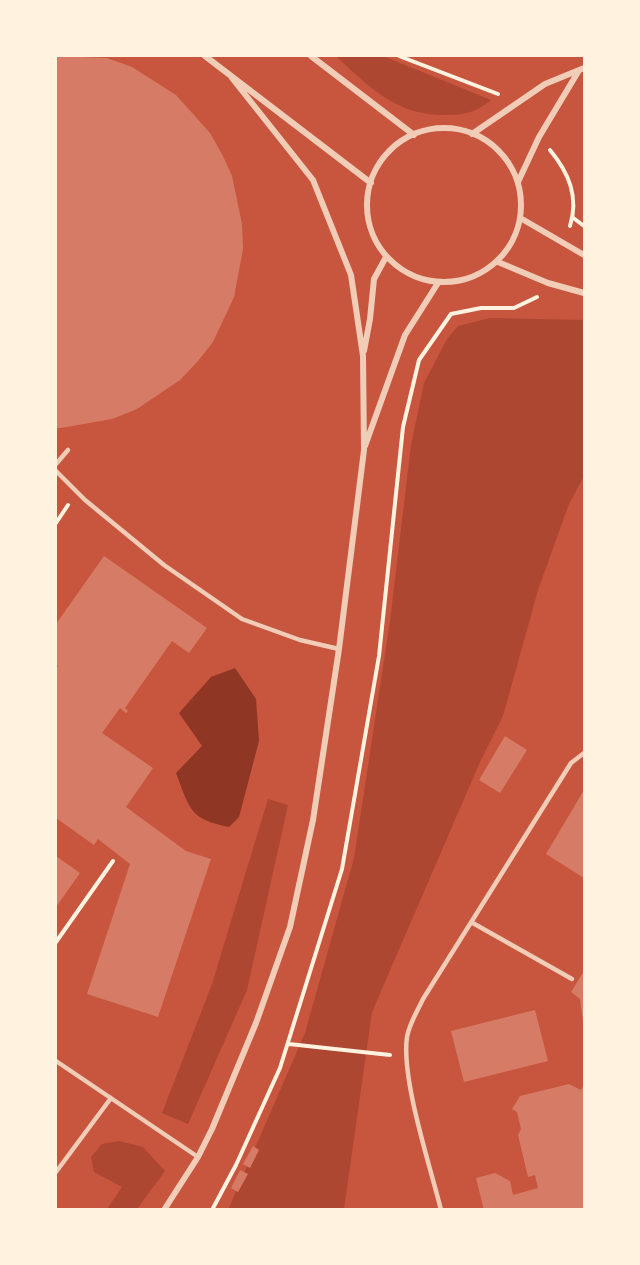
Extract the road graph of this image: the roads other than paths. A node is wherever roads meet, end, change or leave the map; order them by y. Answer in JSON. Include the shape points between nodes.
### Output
{"nodes":[{"id":1,"x":205,"y":56,"type":"edge"},
{"id":2,"x":311,"y":56,"type":"edge"},
{"id":3,"x":582,"y":70,"type":"edge"},
{"id":4,"x":232,"y":78,"type":"junction"},
{"id":5,"x":472,"y":134,"type":"junction"},
{"id":6,"x":414,"y":135,"type":"junction"},
{"id":7,"x":518,"y":182,"type":"junction"},
{"id":8,"x":371,"y":183,"type":"junction"},
{"id":9,"x":522,"y":219,"type":"junction"},
{"id":10,"x":585,"y":255,"type":"edge"},
{"id":11,"x":386,"y":257,"type":"junction"},
{"id":12,"x":498,"y":262,"type":"junction"},
{"id":13,"x":438,"y":283,"type":"junction"},
{"id":14,"x":585,"y":293,"type":"edge"},
{"id":15,"x":363,"y":356,"type":"junction"},
{"id":16,"x":68,"y":450,"type":"dead end"},
{"id":17,"x":364,"y":450,"type":"junction"},
{"id":18,"x":56,"y":464,"type":"edge"},
{"id":19,"x":56,"y":471,"type":"edge"},
{"id":20,"x":339,"y":649,"type":"junction"},
{"id":21,"x":585,"y":753,"type":"edge"},
{"id":22,"x":471,"y":922,"type":"junction"},
{"id":23,"x":572,"y":979,"type":"dead end"},
{"id":24,"x":56,"y":1061,"type":"edge"},
{"id":25,"x":111,"y":1098,"type":"junction"},
{"id":26,"x":198,"y":1157,"type":"junction"},
{"id":27,"x":56,"y":1172,"type":"edge"},
{"id":28,"x":164,"y":1209,"type":"edge"},
{"id":29,"x":441,"y":1209,"type":"edge"}],
"edges":[{"from":1,"to":4,"type":"street"},
{"from":2,"to":6,"type":"street"},
{"from":3,"to":5,"type":"street","via":[[545,84]]},
{"from":3,"to":7,"type":"street","via":[[539,137]]},
{"from":4,"to":8,"type":"street"},
{"from":4,"to":15,"type":"street","via":[[313,180],[351,275]]},
{"from":5,"to":6,"type":"street","via":[[434,129]]},
{"from":5,"to":7,"type":"street","via":[[492,145],[508,162]]},
{"from":6,"to":8,"type":"street","via":[[380,162]]},
{"from":7,"to":9,"type":"street"},
{"from":8,"to":11,"type":"street","via":[[367,202],[369,222]]},
{"from":9,"to":10,"type":"street"},
{"from":9,"to":12,"type":"street","via":[[511,246]]},
{"from":11,"to":13,"type":"street","via":[[410,275]]},
{"from":11,"to":15,"type":"street","via":[[374,279]]},
{"from":12,"to":13,"type":"street","via":[[469,278]]},
{"from":12,"to":14,"type":"street"},
{"from":13,"to":17,"type":"street","via":[[405,335]]},
{"from":15,"to":17,"type":"street"},
{"from":16,"to":18,"type":"lane"},
{"from":17,"to":20,"type":"street"},
{"from":19,"to":20,"type":"lane","via":[[164,565],[242,619]]},
{"from":20,"to":26,"type":"street","via":[[313,820],[290,927],[256,1023]]},
{"from":21,"to":22,"type":"lane","via":[[571,763]]},
{"from":22,"to":23,"type":"lane"},
{"from":22,"to":29,"type":"lane","via":[[423,999],[407,1034],[405,1055]]},
{"from":24,"to":25,"type":"lane"},
{"from":25,"to":26,"type":"lane"},
{"from":25,"to":27,"type":"lane"},
{"from":26,"to":28,"type":"street"}]}
